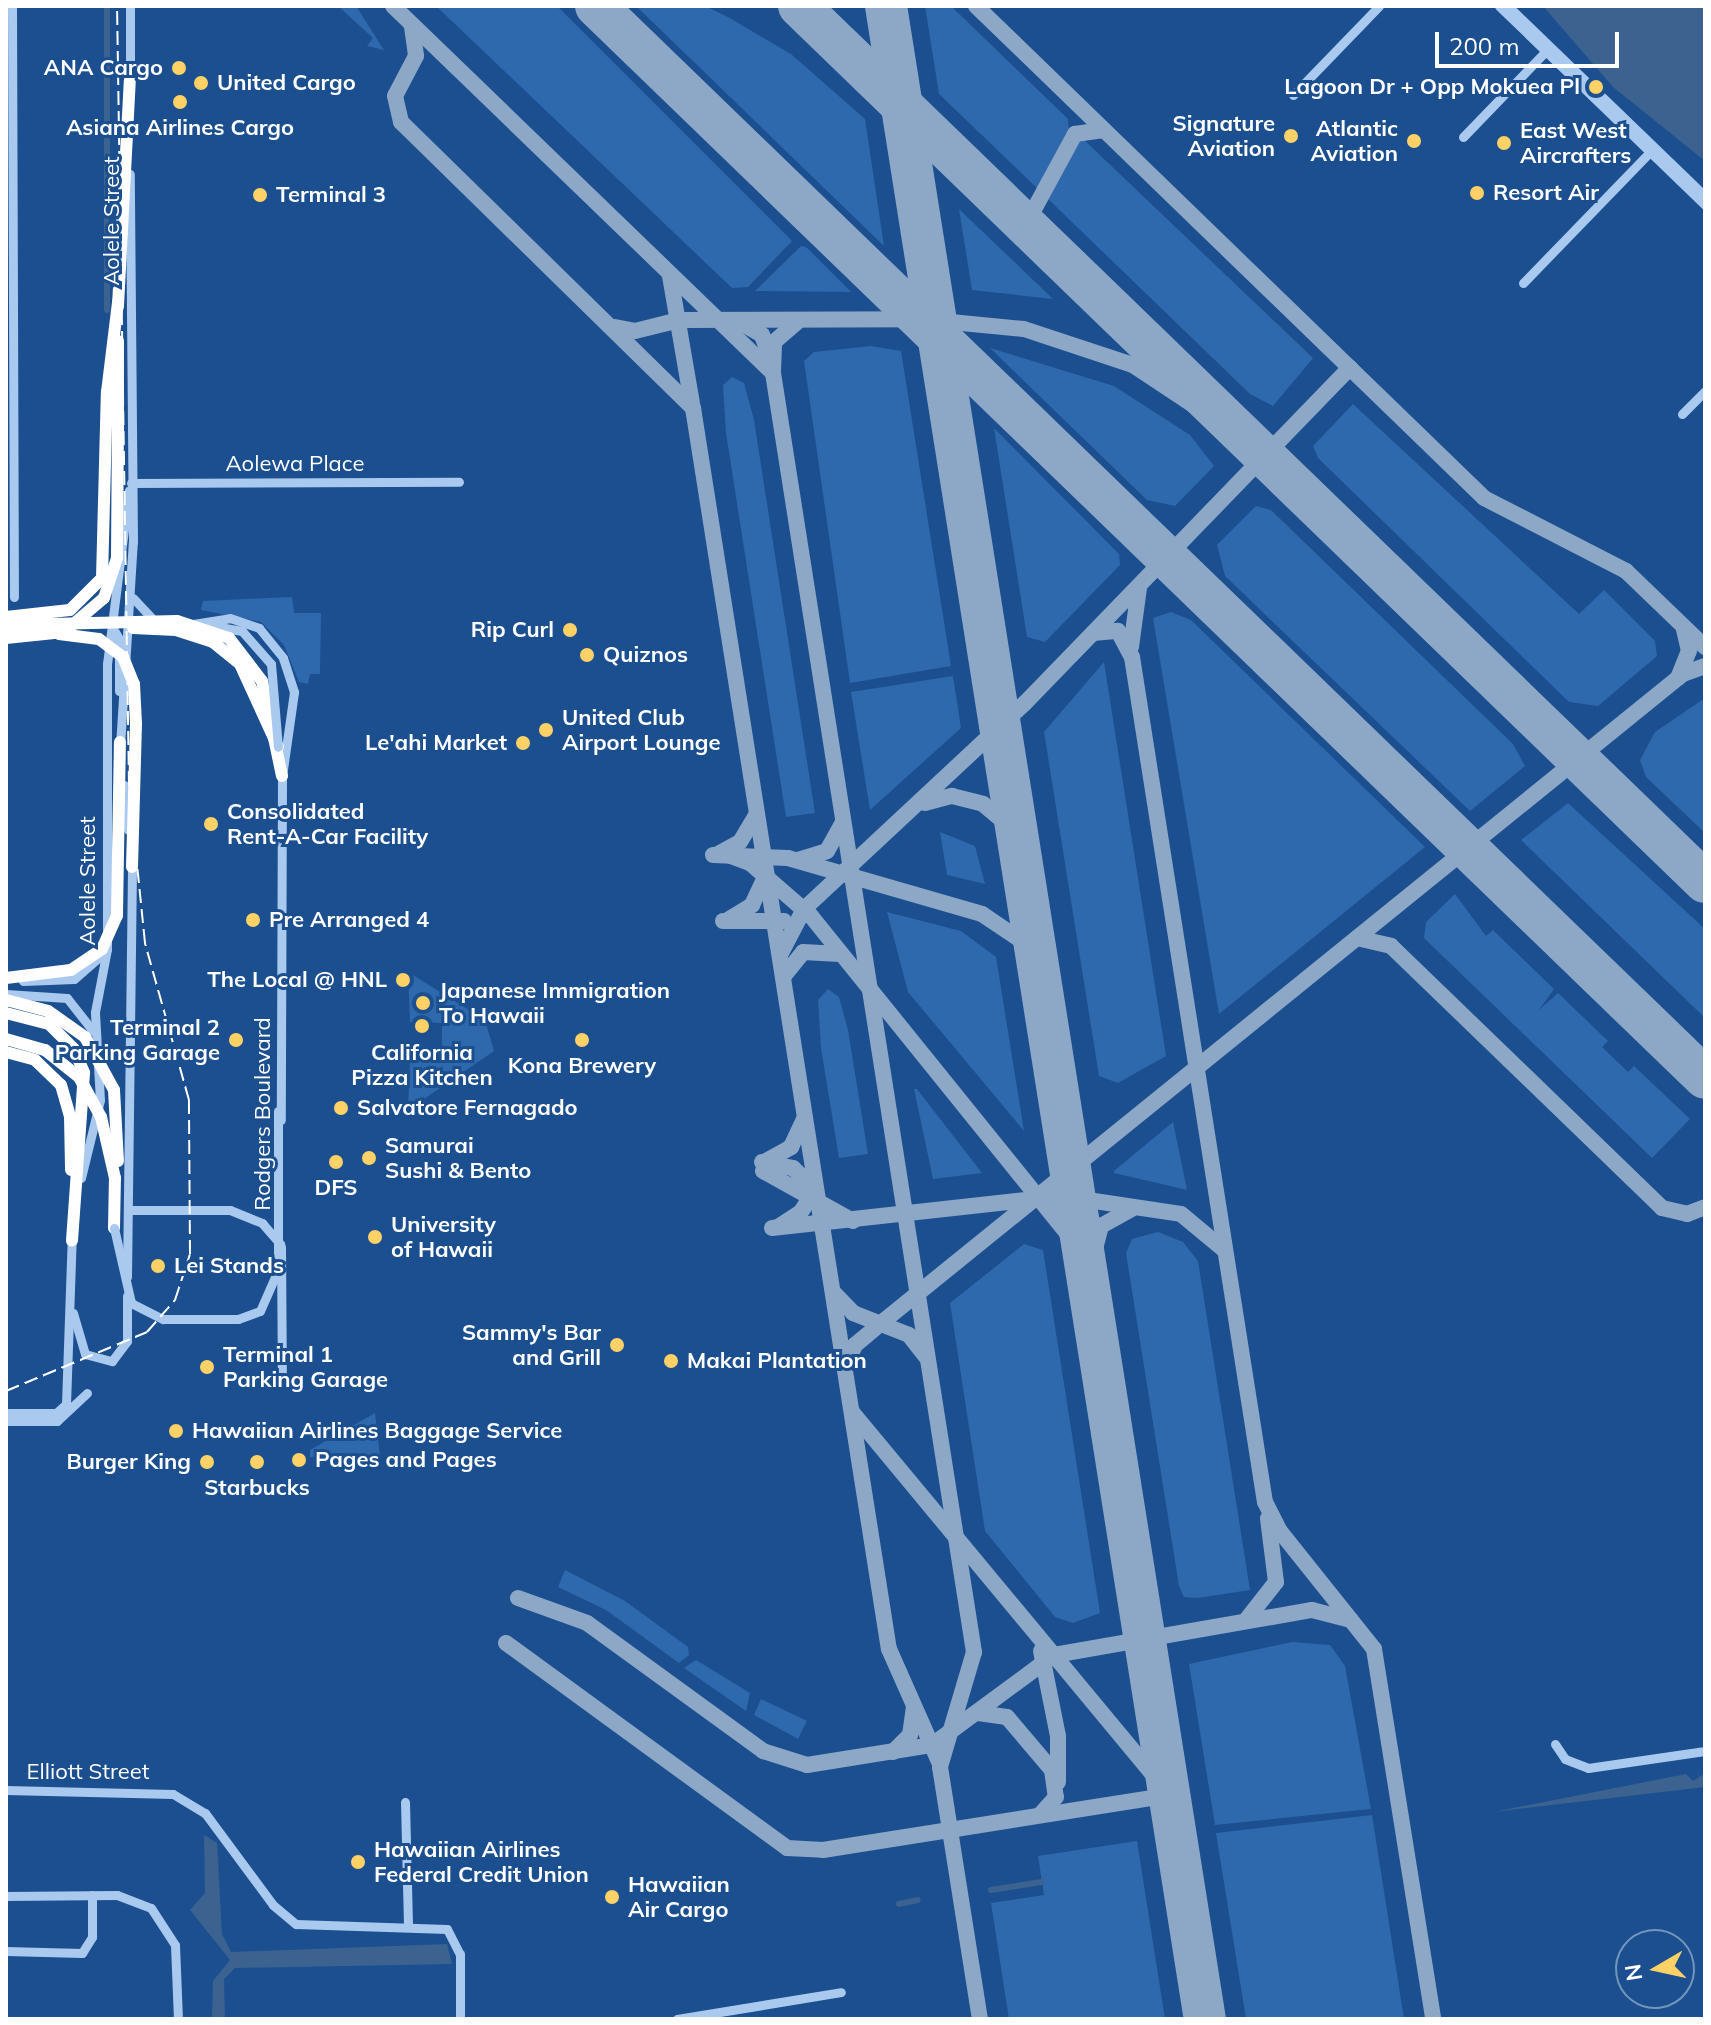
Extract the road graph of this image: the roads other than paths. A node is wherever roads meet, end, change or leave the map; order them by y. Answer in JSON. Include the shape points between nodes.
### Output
{"nodes":[{"id":1,"x":12,"y":6,"type":"edge"},
{"id":2,"x":130,"y":6,"type":"edge"},
{"id":3,"x":1379,"y":6,"type":"edge"},
{"id":4,"x":1499,"y":6,"type":"edge"},
{"id":5,"x":1508,"y":6,"type":"edge"},
{"id":6,"x":1548,"y":49,"type":"junction"},
{"id":7,"x":130,"y":80,"type":"junction"},
{"id":8,"x":1293,"y":95,"type":"dead end"},
{"id":9,"x":1463,"y":137,"type":"dead end"},
{"id":10,"x":1652,"y":150,"type":"junction"},
{"id":11,"x":1705,"y":196,"type":"edge"},
{"id":12,"x":1705,"y":205,"type":"edge"},
{"id":13,"x":1523,"y":283,"type":"dead end"},
{"id":14,"x":1705,"y":391,"type":"edge"},
{"id":15,"x":1682,"y":414,"type":"dead end"},
{"id":16,"x":112,"y":430,"type":"junction"},
{"id":17,"x":459,"y":482,"type":"dead end"},
{"id":18,"x":131,"y":483,"type":"junction"},
{"id":19,"x":132,"y":595,"type":"junction"},
{"id":20,"x":14,"y":597,"type":"dead end"},
{"id":21,"x":6,"y":617,"type":"edge"},
{"id":22,"x":131,"y":624,"type":"junction"},
{"id":23,"x":160,"y":624,"type":"junction"},
{"id":24,"x":199,"y":624,"type":"junction"},
{"id":25,"x":49,"y":625,"type":"junction"},
{"id":26,"x":111,"y":625,"type":"junction"},
{"id":27,"x":6,"y":627,"type":"edge"},
{"id":28,"x":6,"y":638,"type":"edge"},
{"id":29,"x":107,"y":664,"type":"junction"},
{"id":30,"x":121,"y":702,"type":"junction"},
{"id":31,"x":120,"y":742,"type":"junction"},
{"id":32,"x":278,"y":747,"type":"junction"},
{"id":33,"x":282,"y":776,"type":"junction"},
{"id":34,"x":132,"y":867,"type":"junction"},
{"id":35,"x":107,"y":910,"type":"junction"},
{"id":36,"x":133,"y":934,"type":"junction"},
{"id":37,"x":107,"y":949,"type":"junction"},
{"id":38,"x":6,"y":980,"type":"edge"},
{"id":39,"x":6,"y":997,"type":"edge"},
{"id":40,"x":6,"y":1013,"type":"edge"},
{"id":41,"x":6,"y":1039,"type":"edge"},
{"id":42,"x":97,"y":1042,"type":"junction"},
{"id":43,"x":6,"y":1052,"type":"edge"},
{"id":44,"x":115,"y":1178,"type":"junction"},
{"id":45,"x":128,"y":1210,"type":"junction"},
{"id":46,"x":114,"y":1228,"type":"joint"},
{"id":47,"x":72,"y":1241,"type":"junction"},
{"id":48,"x":281,"y":1246,"type":"junction"},
{"id":49,"x":73,"y":1313,"type":"junction"},
{"id":50,"x":282,"y":1377,"type":"dead end"},
{"id":51,"x":87,"y":1393,"type":"dead end"},
{"id":52,"x":6,"y":1413,"type":"edge"},
{"id":53,"x":36,"y":1417,"type":"junction"},
{"id":54,"x":6,"y":1421,"type":"edge"},
{"id":55,"x":1555,"y":1744,"type":"dead end"},
{"id":56,"x":1705,"y":1751,"type":"edge"},
{"id":57,"x":6,"y":1790,"type":"edge"},
{"id":58,"x":405,"y":1802,"type":"dead end"},
{"id":59,"x":92,"y":1895,"type":"junction"},
{"id":60,"x":6,"y":1896,"type":"edge"},
{"id":61,"x":408,"y":1926,"type":"junction"},
{"id":62,"x":6,"y":1951,"type":"edge"},
{"id":63,"x":841,"y":1992,"type":"dead end"},
{"id":64,"x":178,"y":2019,"type":"edge"},
{"id":65,"x":460,"y":2019,"type":"edge"},
{"id":66,"x":677,"y":2019,"type":"edge"}],
"edges":[{"from":1,"to":20,"type":"street"},
{"from":2,"to":7,"type":"street","name":"Aolele Street"},
{"from":3,"to":8,"type":"street"},
{"from":4,"to":6,"type":"street"},
{"from":5,"to":6,"type":"street"},
{"from":6,"to":9,"type":"street"},
{"from":6,"to":10,"type":"street"},
{"from":7,"to":16,"type":"highway"},
{"from":7,"to":18,"type":"street","name":"Aolele Street"},
{"from":10,"to":11,"type":"street"},
{"from":10,"to":12,"type":"street"},
{"from":10,"to":13,"type":"street"},
{"from":14,"to":15,"type":"street"},
{"from":16,"to":21,"type":"highway","via":[[102,578],[70,610]]},
{"from":16,"to":28,"type":"highway","bridge":true,"via":[[117,558],[104,598],[64,632]]},
{"from":17,"to":18,"type":"street","name":"Aolewa Place"},
{"from":18,"to":19,"type":"street","name":"Aolele Street"},
{"from":18,"to":26,"type":"street","name":"Aolele Street"},
{"from":19,"to":22,"type":"street","name":"Aolele Street"},
{"from":19,"to":23,"type":"street","via":[[139,611]]},
{"from":22,"to":23,"type":"street","name":"Rodgers Boulevard"},
{"from":22,"to":26,"type":"street","name":"Rodgers Boulevard"},
{"from":22,"to":30,"type":"street","name":"Aolele Street"},
{"from":23,"to":24,"type":"street","name":"Rodgers Boulevard"},
{"from":24,"to":32,"type":"street","bridge":true,"via":[[242,631],[271,664]]},
{"from":24,"to":33,"type":"street","name":"Rodgers Boulevard","via":[[250,623],[283,658],[294,702]]},
{"from":25,"to":26,"type":"street","name":"Rodgers Boulevard"},
{"from":25,"to":27,"type":"highway","bridge":true},
{"from":25,"to":29,"type":"street","via":[[92,641]]},
{"from":25,"to":32,"type":"highway","bridge":true,"via":[[176,630],[213,642],[252,682]]},
{"from":25,"to":33,"type":"highway","bridge":true,"via":[[194,623],[244,652],[267,696]]},
{"from":26,"to":29,"type":"street","name":"Aolele Street"},
{"from":26,"to":30,"type":"street","via":[[119,639]]},
{"from":27,"to":34,"type":"highway","bridge":true,"via":[[92,637],[115,648],[130,669],[136,724]]},
{"from":29,"to":35,"type":"street","name":"Aolele Street"},
{"from":30,"to":31,"type":"street","name":"Aolele Street"},
{"from":31,"to":34,"type":"street","name":"Aolele Street"},
{"from":31,"to":38,"type":"highway","bridge":true,"via":[[117,916],[102,949],[71,970]]},
{"from":32,"to":46,"type":"street","bridge":true,"via":[[276,1285],[247,1317],[151,1317],[124,1289]]},
{"from":33,"to":48,"type":"street","name":"Rodgers Boulevard"},
{"from":34,"to":36,"type":"street","name":"Aolele Street"},
{"from":35,"to":36,"type":"street","via":[[124,917]]},
{"from":35,"to":37,"type":"street","name":"Aolele Street"},
{"from":36,"to":45,"type":"street","name":"Aolele Street"},
{"from":37,"to":38,"type":"street","via":[[74,979]]},
{"from":37,"to":42,"type":"street","name":"Aolele Street"},
{"from":39,"to":42,"type":"street","via":[[67,998]]},
{"from":39,"to":44,"type":"highway","bridge":true,"via":[[56,1015],[97,1052],[117,1103]]},
{"from":40,"to":47,"type":"highway","via":[[59,1032],[79,1060],[86,1089]]},
{"from":41,"to":44,"type":"highway","bridge":true,"via":[[45,1050],[79,1077],[101,1117]]},
{"from":42,"to":47,"type":"street","name":"Aolele Street","via":[[100,1100]]},
{"from":43,"to":47,"type":"highway","via":[[44,1065],[61,1085],[70,1116]]},
{"from":44,"to":46,"type":"highway"},
{"from":45,"to":48,"type":"street","via":[[218,1210],[256,1219]]},
{"from":45,"to":49,"type":"street","name":"Aolele Street","via":[[127,1341],[116,1358],[89,1358]]},
{"from":47,"to":49,"type":"street","name":"Aolele Street"},
{"from":48,"to":50,"type":"street","name":"Rodgers Boulevard"},
{"from":49,"to":53,"type":"street","name":"Aolele Street","via":[[66,1404]]},
{"from":51,"to":53,"type":"street","via":[[62,1418]]},
{"from":52,"to":53,"type":"street"},
{"from":53,"to":54,"type":"street"},
{"from":55,"to":56,"type":"street","via":[[1565,1759],[1588,1768]]},
{"from":57,"to":61,"type":"street","name":"Elliott Street","via":[[173,1794],[205,1813],[290,1921],[321,1930]]},
{"from":58,"to":61,"type":"street"},
{"from":59,"to":60,"type":"street"},
{"from":59,"to":62,"type":"street","via":[[92,1937],[82,1953]]},
{"from":59,"to":64,"type":"street","via":[[135,1899],[163,1921],[175,1945]]},
{"from":61,"to":65,"type":"street","name":"Elliott Street","via":[[442,1927],[457,1941]]},
{"from":63,"to":66,"type":"street"}]}
